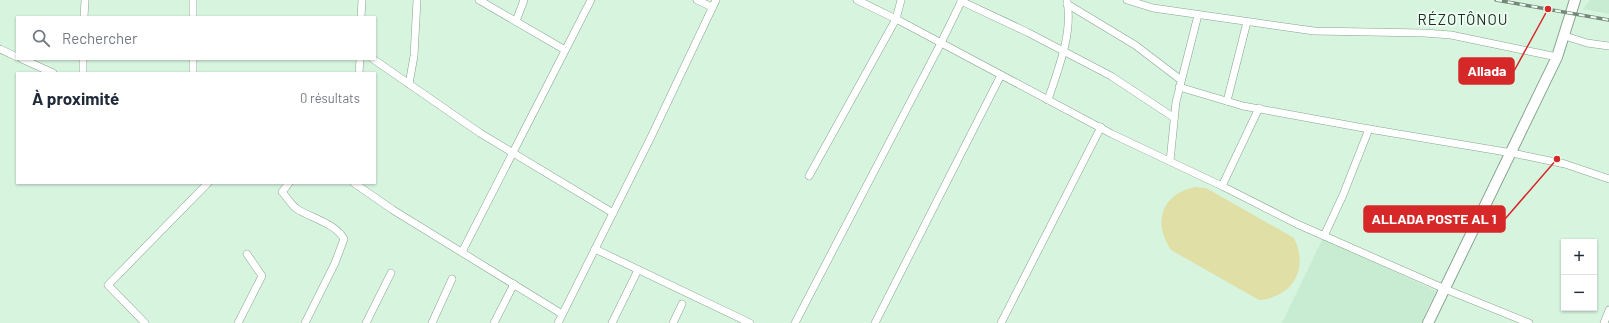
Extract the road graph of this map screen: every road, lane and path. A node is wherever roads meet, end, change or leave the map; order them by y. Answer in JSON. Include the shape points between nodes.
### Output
{"nodes":[{"id":1,"x":85,"y":0,"type":"edge"},
{"id":2,"x":193,"y":0,"type":"edge"},
{"id":3,"x":362,"y":0,"type":"edge"},
{"id":4,"x":417,"y":0,"type":"edge"},
{"id":5,"x":479,"y":0,"type":"edge"},
{"id":6,"x":524,"y":0,"type":"edge"},
{"id":7,"x":591,"y":0,"type":"edge"},
{"id":8,"x":697,"y":0,"type":"edge"},
{"id":9,"x":716,"y":0,"type":"edge"},
{"id":10,"x":857,"y":0,"type":"edge"},
{"id":11,"x":901,"y":0,"type":"edge"},
{"id":12,"x":962,"y":0,"type":"edge"},
{"id":13,"x":1127,"y":0,"type":"edge"},
{"id":14,"x":1575,"y":0,"type":"edge"},
{"id":15,"x":1067,"y":2,"type":"edge"},
{"id":16,"x":712,"y":7,"type":"junction"},
{"id":17,"x":1198,"y":15,"type":"junction"},
{"id":18,"x":84,"y":16,"type":"edge"},
{"id":19,"x":193,"y":16,"type":"edge"},
{"id":20,"x":361,"y":16,"type":"edge"},
{"id":21,"x":896,"y":19,"type":"junction"},
{"id":22,"x":516,"y":21,"type":"junction"},
{"id":23,"x":1247,"y":22,"type":"junction"},
{"id":24,"x":1565,"y":36,"type":"junction"},
{"id":25,"x":941,"y":43,"type":"junction"},
{"id":26,"x":1609,"y":46,"type":"edge"},
{"id":27,"x":0,"y":48,"type":"edge"},
{"id":28,"x":565,"y":50,"type":"junction"},
{"id":29,"x":1063,"y":52,"type":"junction"},
{"id":30,"x":16,"y":56,"type":"edge"},
{"id":31,"x":1557,"y":57,"type":"junction"},
{"id":32,"x":24,"y":60,"type":"edge"},
{"id":33,"x":83,"y":60,"type":"edge"},
{"id":34,"x":193,"y":60,"type":"edge"},
{"id":35,"x":360,"y":60,"type":"edge"},
{"id":36,"x":374,"y":60,"type":"edge"},
{"id":37,"x":52,"y":72,"type":"edge"},
{"id":38,"x":83,"y":72,"type":"edge"},
{"id":39,"x":194,"y":72,"type":"edge"},
{"id":40,"x":360,"y":72,"type":"edge"},
{"id":41,"x":1001,"y":75,"type":"junction"},
{"id":42,"x":1180,"y":83,"type":"junction"},
{"id":43,"x":409,"y":84,"type":"junction"},
{"id":44,"x":1048,"y":100,"type":"junction"},
{"id":45,"x":1227,"y":101,"type":"junction"},
{"id":46,"x":1259,"y":108,"type":"junction"},
{"id":47,"x":1173,"y":117,"type":"junction"},
{"id":48,"x":1101,"y":127,"type":"junction"},
{"id":49,"x":1369,"y":129,"type":"junction"},
{"id":50,"x":513,"y":152,"type":"junction"},
{"id":51,"x":1512,"y":153,"type":"junction"},
{"id":52,"x":1170,"y":161,"type":"junction"},
{"id":53,"x":809,"y":176,"type":"dead end"},
{"id":54,"x":1609,"y":179,"type":"edge"},
{"id":55,"x":207,"y":184,"type":"edge"},
{"id":56,"x":288,"y":184,"type":"edge"},
{"id":57,"x":357,"y":184,"type":"edge"},
{"id":58,"x":1222,"y":186,"type":"junction"},
{"id":59,"x":613,"y":213,"type":"junction"},
{"id":60,"x":1324,"y":236,"type":"junction"},
{"id":61,"x":595,"y":250,"type":"junction"},
{"id":62,"x":462,"y":252,"type":"junction"},
{"id":63,"x":247,"y":254,"type":"dead end"},
{"id":64,"x":638,"y":270,"type":"junction"},
{"id":65,"x":391,"y":273,"type":"dead end"},
{"id":66,"x":452,"y":279,"type":"dead end"},
{"id":67,"x":514,"y":284,"type":"junction"},
{"id":68,"x":1445,"y":289,"type":"junction"},
{"id":69,"x":682,"y":304,"type":"dead end"},
{"id":70,"x":1609,"y":310,"type":"edge"},
{"id":71,"x":562,"y":314,"type":"junction"},
{"id":72,"x":1510,"y":320,"type":"edge"},
{"id":73,"x":145,"y":323,"type":"edge"},
{"id":74,"x":238,"y":323,"type":"edge"},
{"id":75,"x":305,"y":323,"type":"edge"},
{"id":76,"x":366,"y":323,"type":"edge"},
{"id":77,"x":432,"y":323,"type":"edge"},
{"id":78,"x":494,"y":323,"type":"edge"},
{"id":79,"x":558,"y":323,"type":"edge"},
{"id":80,"x":612,"y":323,"type":"edge"},
{"id":81,"x":673,"y":323,"type":"edge"},
{"id":82,"x":750,"y":323,"type":"edge"},
{"id":83,"x":794,"y":323,"type":"edge"},
{"id":84,"x":874,"y":323,"type":"edge"},
{"id":85,"x":1001,"y":323,"type":"edge"},
{"id":86,"x":1428,"y":323,"type":"edge"},
{"id":87,"x":1529,"y":323,"type":"edge"},
{"id":88,"x":1604,"y":323,"type":"edge"}],
"edges":[{"from":1,"to":18,"type":"street"},
{"from":2,"to":19,"type":"street"},
{"from":3,"to":20,"type":"street"},
{"from":4,"to":43,"type":"street","via":[[414,56]]},
{"from":5,"to":22,"type":"street"},
{"from":6,"to":22,"type":"street"},
{"from":7,"to":28,"type":"street"},
{"from":8,"to":16,"type":"street"},
{"from":9,"to":16,"type":"street"},
{"from":10,"to":21,"type":"street"},
{"from":11,"to":21,"type":"street"},
{"from":12,"to":25,"type":"street"},
{"from":12,"to":29,"type":"street"},
{"from":13,"to":17,"type":"street","via":[[1152,8]]},
{"from":14,"to":24,"type":"main road"},
{"from":15,"to":29,"type":"street","via":[[1067,30]]},
{"from":15,"to":42,"type":"street","via":[[1136,45]]},
{"from":16,"to":59,"type":"street"},
{"from":17,"to":23,"type":"street"},
{"from":17,"to":42,"type":"street"},
{"from":21,"to":25,"type":"street"},
{"from":21,"to":53,"type":"street"},
{"from":22,"to":28,"type":"street"},
{"from":23,"to":31,"type":"street","via":[[1331,32],[1451,35]]},
{"from":23,"to":45,"type":"street"},
{"from":24,"to":26,"type":"street"},
{"from":24,"to":31,"type":"main road"},
{"from":25,"to":41,"type":"street"},
{"from":25,"to":83,"type":"street"},
{"from":27,"to":30,"type":"street"},
{"from":28,"to":50,"type":"street"},
{"from":29,"to":44,"type":"street"},
{"from":29,"to":47,"type":"street","via":[[1111,76]]},
{"from":31,"to":51,"type":"main road"},
{"from":32,"to":37,"type":"street"},
{"from":33,"to":38,"type":"street"},
{"from":34,"to":39,"type":"street"},
{"from":35,"to":40,"type":"street"},
{"from":36,"to":43,"type":"street"},
{"from":41,"to":44,"type":"street"},
{"from":41,"to":84,"type":"street"},
{"from":42,"to":45,"type":"street"},
{"from":42,"to":47,"type":"street"},
{"from":43,"to":50,"type":"street","via":[[480,133]]},
{"from":44,"to":48,"type":"street"},
{"from":45,"to":46,"type":"street"},
{"from":46,"to":49,"type":"street"},
{"from":46,"to":58,"type":"street"},
{"from":47,"to":52,"type":"street"},
{"from":48,"to":52,"type":"street"},
{"from":48,"to":85,"type":"street"},
{"from":49,"to":51,"type":"street"},
{"from":49,"to":60,"type":"street"},
{"from":50,"to":59,"type":"street"},
{"from":50,"to":62,"type":"street"},
{"from":51,"to":54,"type":"street","via":[[1565,164]]},
{"from":51,"to":68,"type":"main road"},
{"from":52,"to":58,"type":"street"},
{"from":55,"to":73,"type":"street","via":[[108,285]]},
{"from":56,"to":75,"type":"street","via":[[282,192],[296,208],[320,219],[344,239]]},
{"from":57,"to":62,"type":"street","via":[[393,210]]},
{"from":58,"to":60,"type":"street"},
{"from":59,"to":61,"type":"street"},
{"from":60,"to":68,"type":"street"},
{"from":61,"to":64,"type":"street"},
{"from":61,"to":71,"type":"street"},
{"from":62,"to":67,"type":"street"},
{"from":63,"to":74,"type":"street","via":[[262,276]]},
{"from":64,"to":80,"type":"street"},
{"from":64,"to":82,"type":"street"},
{"from":65,"to":76,"type":"street"},
{"from":66,"to":77,"type":"street"},
{"from":67,"to":71,"type":"street"},
{"from":67,"to":78,"type":"street"},
{"from":68,"to":72,"type":"street"},
{"from":68,"to":86,"type":"main road"},
{"from":69,"to":81,"type":"street"},
{"from":70,"to":88,"type":"street"},
{"from":71,"to":79,"type":"street"},
{"from":72,"to":87,"type":"street"}]}
